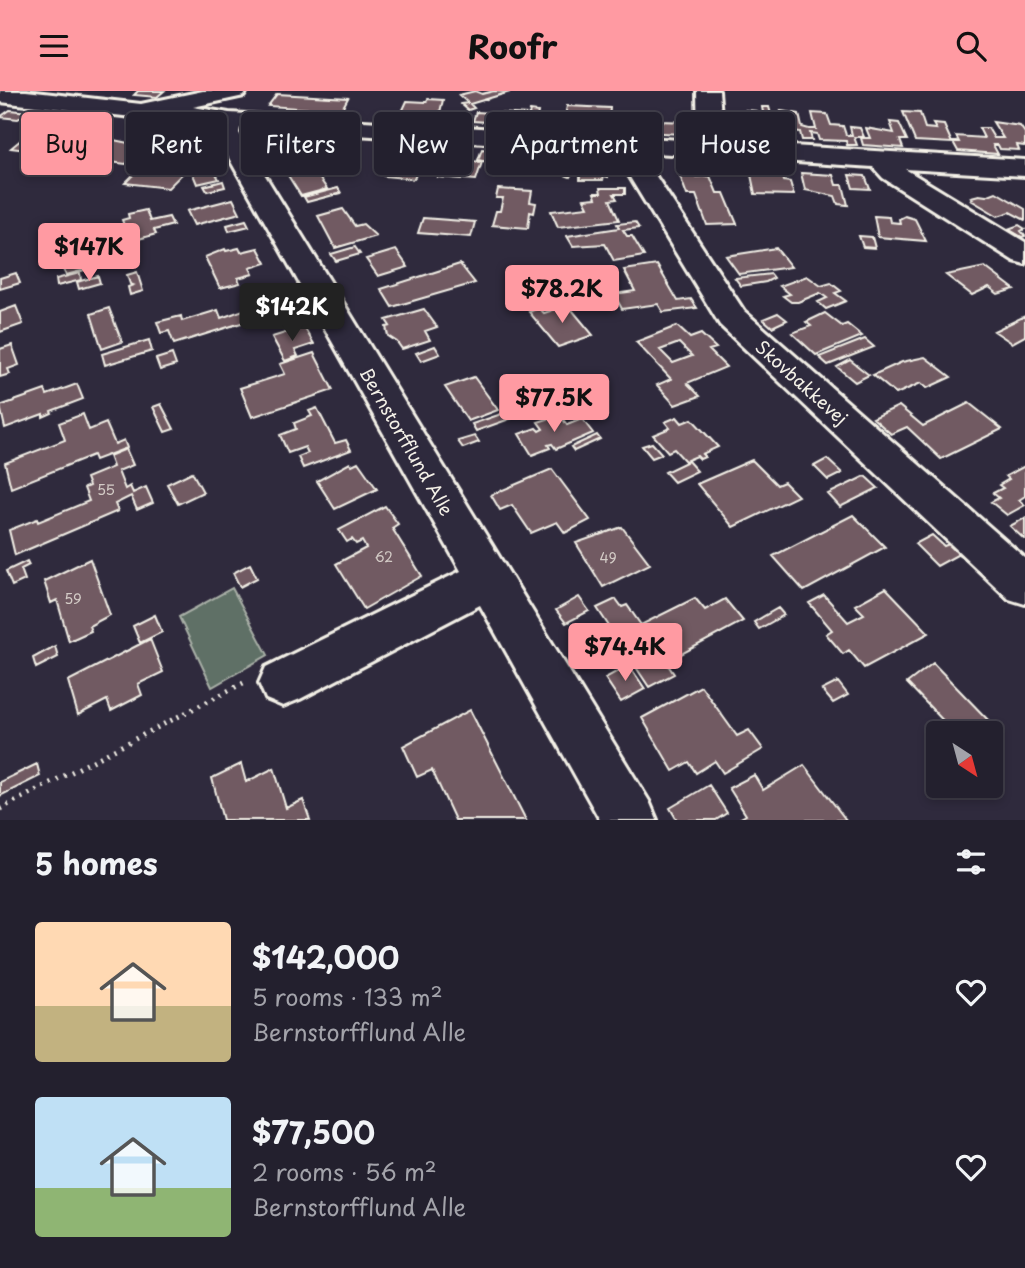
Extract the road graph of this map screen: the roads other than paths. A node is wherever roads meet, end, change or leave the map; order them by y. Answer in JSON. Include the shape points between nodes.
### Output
{"nodes":[{"id":1,"x":708,"y":91,"type":"edge"},
{"id":2,"x":0,"y":95,"type":"edge"},
{"id":3,"x":218,"y":100,"type":"edge"},
{"id":4,"x":709,"y":112,"type":"edge"},
{"id":5,"x":486,"y":129,"type":"edge"},
{"id":6,"x":795,"y":153,"type":"edge"},
{"id":7,"x":880,"y":159,"type":"junction"},
{"id":8,"x":1025,"y":168,"type":"edge"},
{"id":9,"x":640,"y":175,"type":"edge"},
{"id":10,"x":1025,"y":255,"type":"edge"},
{"id":11,"x":488,"y":579,"type":"junction"},
{"id":12,"x":1025,"y":585,"type":"edge"},
{"id":13,"x":283,"y":683,"type":"road end"},
{"id":14,"x":630,"y":820,"type":"edge"}],
"edges":[{"from":1,"to":4,"type":"street"},
{"from":2,"to":3,"type":"street","via":[[141,111],[178,105],[187,114]]},
{"from":3,"to":5,"type":"street"},
{"from":3,"to":11,"type":"street","name":"Bernstorfflund Alle","via":[[227,133]]},
{"from":6,"to":7,"type":"street"},
{"from":7,"to":8,"type":"street"},
{"from":7,"to":10,"type":"street","via":[[892,173]]},
{"from":9,"to":12,"type":"street","name":"Skovbakkevej","via":[[732,318]]},
{"from":11,"to":13,"type":"street"},
{"from":11,"to":14,"type":"street","name":"Bernstorfflund Alle"}]}
